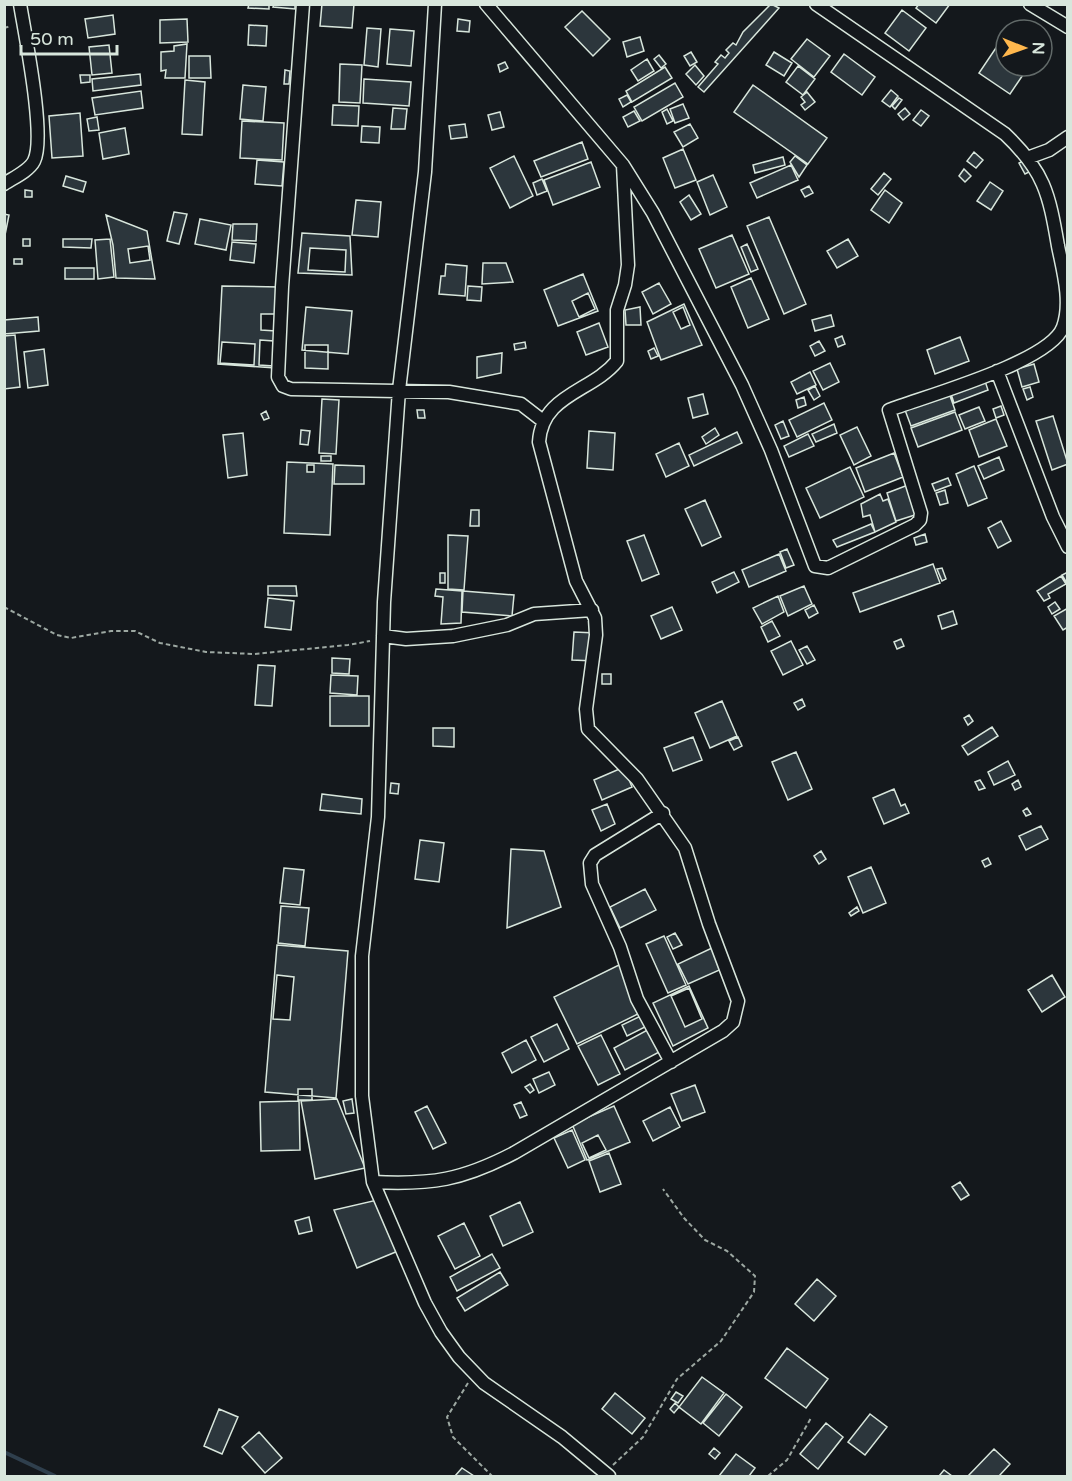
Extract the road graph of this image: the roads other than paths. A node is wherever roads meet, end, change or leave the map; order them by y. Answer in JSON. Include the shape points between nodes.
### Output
{"nodes":[{"id":1,"x":20,"y":4,"type":"edge"},
{"id":2,"x":303,"y":4,"type":"edge"},
{"id":3,"x":435,"y":4,"type":"edge"},
{"id":4,"x":486,"y":4,"type":"edge"},
{"id":5,"x":816,"y":4,"type":"edge"},
{"id":6,"x":1030,"y":4,"type":"edge"},
{"id":7,"x":1068,"y":27,"type":"edge"},
{"id":8,"x":1068,"y":137,"type":"edge"},
{"id":9,"x":1030,"y":157,"type":"junction"},
{"id":10,"x":623,"y":165,"type":"junction"},
{"id":11,"x":8,"y":179,"type":"edge"},
{"id":12,"x":997,"y":371,"type":"junction"},
{"id":13,"x":399,"y":390,"type":"junction"},
{"id":14,"x":543,"y":421,"type":"junction"},
{"id":15,"x":1068,"y":547,"type":"edge"},
{"id":16,"x":592,"y":610,"type":"junction"},
{"id":17,"x":378,"y":634,"type":"junction"},
{"id":18,"x":663,"y":813,"type":"junction"},
{"id":19,"x":671,"y":1062,"type":"junction"},
{"id":20,"x":373,"y":1182,"type":"junction"},
{"id":21,"x":606,"y":1474,"type":"edge"}],
"edges":[{"from":1,"to":11,"type":"street","via":[[36,108],[36,154],[31,166]]},
{"from":2,"to":13,"type":"street","via":[[278,377],[283,386],[291,389]]},
{"from":3,"to":13,"type":"street","via":[[424,172]]},
{"from":4,"to":10,"type":"street"},
{"from":5,"to":9,"type":"street","via":[[1005,134]]},
{"from":6,"to":7,"type":"street"},
{"from":8,"to":9,"type":"street"},
{"from":9,"to":12,"type":"street","via":[[1047,190],[1067,308],[1064,327],[1056,339]]},
{"from":10,"to":12,"type":"street","via":[[680,261],[742,385],[812,557],[821,569],[920,520],[889,410]]},
{"from":10,"to":14,"type":"street","via":[[628,265],[617,310],[617,361],[599,378],[558,402]]},
{"from":12,"to":15,"type":"street"},
{"from":13,"to":14,"type":"street","via":[[449,392],[514,402]]},
{"from":13,"to":17,"type":"street"},
{"from":14,"to":16,"type":"street","via":[[539,442],[542,459],[576,581]]},
{"from":16,"to":17,"type":"street","via":[[534,614],[507,625],[453,636],[406,639]]},
{"from":16,"to":18,"type":"street","via":[[596,626],[586,710],[588,729],[637,779]]},
{"from":17,"to":20,"type":"street","via":[[378,817],[362,956],[362,1096]]},
{"from":18,"to":19,"type":"street","via":[[685,848],[708,924],[738,1000],[733,1022]]},
{"from":18,"to":19,"type":"street","via":[[595,855],[590,872],[637,999]]},
{"from":19,"to":20,"type":"street","via":[[479,1171],[427,1183]]},
{"from":20,"to":21,"type":"street","via":[[441,1332],[484,1383],[562,1437]]}]}
